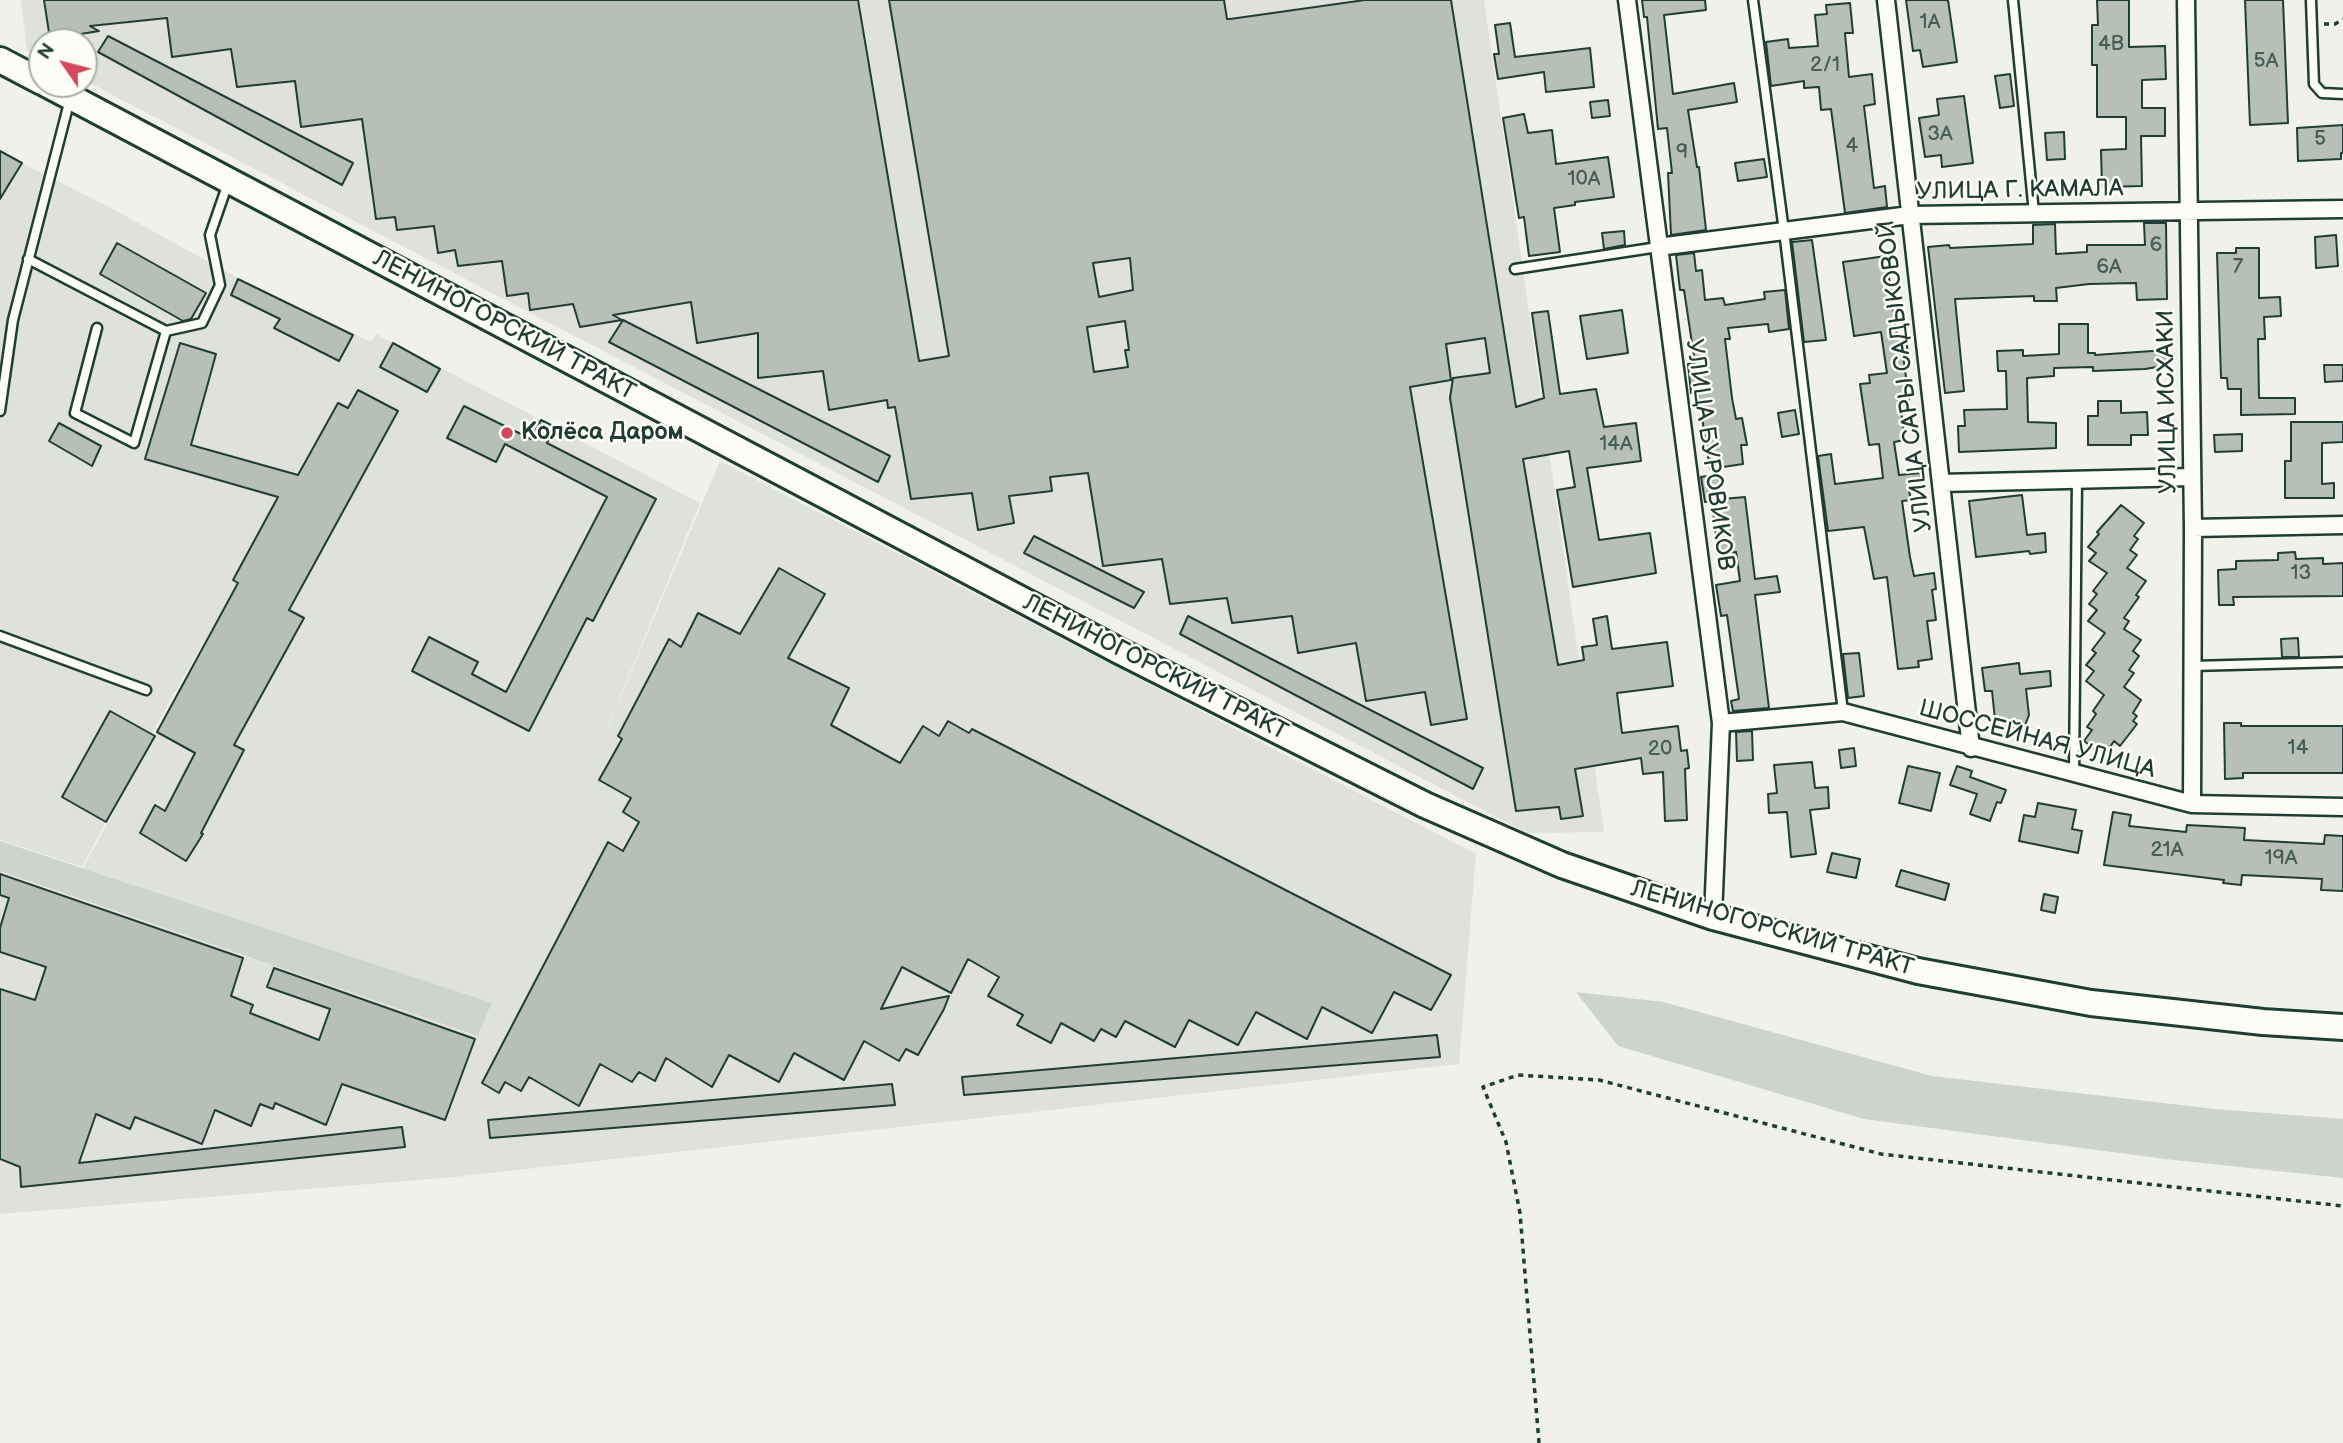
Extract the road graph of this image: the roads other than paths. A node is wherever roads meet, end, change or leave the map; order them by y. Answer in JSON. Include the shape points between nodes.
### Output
{"nodes":[{"id":1,"x":1627,"y":0,"type":"edge"},
{"id":2,"x":1753,"y":0,"type":"edge"},
{"id":3,"x":1886,"y":0,"type":"edge"},
{"id":4,"x":2013,"y":0,"type":"edge"},
{"id":5,"x":2186,"y":0,"type":"edge"},
{"id":6,"x":2311,"y":0,"type":"edge"},
{"id":7,"x":0,"y":60,"type":"edge"},
{"id":8,"x":28,"y":75,"type":"edge"},
{"id":9,"x":2343,"y":94,"type":"edge"},
{"id":10,"x":69,"y":98,"type":"edge"},
{"id":11,"x":74,"y":98,"type":"edge"},
{"id":12,"x":229,"y":180,"type":"junction"},
{"id":13,"x":2343,"y":209,"type":"edge"},
{"id":14,"x":2188,"y":212,"type":"junction"},
{"id":15,"x":2034,"y":213,"type":"junction"},
{"id":16,"x":1910,"y":215,"type":"junction"},
{"id":17,"x":1784,"y":232,"type":"junction"},
{"id":18,"x":1658,"y":247,"type":"junction"},
{"id":19,"x":29,"y":259,"type":"junction"},
{"id":20,"x":1515,"y":269,"type":"dead end"},
{"id":21,"x":97,"y":327,"type":"dead end"},
{"id":22,"x":166,"y":331,"type":"junction"},
{"id":23,"x":0,"y":411,"type":"edge"},
{"id":24,"x":2192,"y":477,"type":"junction"},
{"id":25,"x":2077,"y":480,"type":"junction"},
{"id":26,"x":1941,"y":483,"type":"junction"},
{"id":27,"x":2343,"y":525,"type":"edge"},
{"id":28,"x":2193,"y":528,"type":"junction"},
{"id":29,"x":0,"y":636,"type":"edge"},
{"id":30,"x":2343,"y":662,"type":"edge"},
{"id":31,"x":2192,"y":666,"type":"junction"},
{"id":32,"x":146,"y":690,"type":"dead end"},
{"id":33,"x":1843,"y":712,"type":"junction"},
{"id":34,"x":1721,"y":723,"type":"junction"},
{"id":35,"x":1971,"y":748,"type":"junction"},
{"id":36,"x":2074,"y":772,"type":"junction"},
{"id":37,"x":2192,"y":804,"type":"junction"},
{"id":38,"x":2343,"y":807,"type":"edge"},
{"id":39,"x":1713,"y":917,"type":"junction"},
{"id":40,"x":2343,"y":1027,"type":"edge"}],
"edges":[{"from":1,"to":18,"type":"street","name":"УЛИЦА БУРОВИКОВ"},
{"from":2,"to":17,"type":"lane"},
{"from":3,"to":16,"type":"street","name":"УЛИЦА САРЫ САДЫКОВОЙ"},
{"from":4,"to":15,"type":"lane"},
{"from":5,"to":14,"type":"street","name":"УЛИЦА ИСХАКИ"},
{"from":6,"to":9,"type":"lane","via":[[2314,84],[2322,93]]},
{"from":7,"to":8,"type":"main road","name":"ЛЕНИНОГОРСКИЙ ТРАКТ"},
{"from":10,"to":19,"type":"lane"},
{"from":11,"to":12,"type":"main road","name":"ЛЕНИНОГОРСКИЙ ТРАКТ"},
{"from":12,"to":22,"type":"lane","via":[[210,235],[220,285],[202,323]]},
{"from":12,"to":39,"type":"main road","name":"ЛЕНИНОГОРСКИЙ ТРАКТ","via":[[1121,652],[1425,805],[1562,865]]},
{"from":13,"to":14,"type":"street","name":"УЛИЦА Г. КАМАЛА"},
{"from":14,"to":15,"type":"street","name":"УЛИЦА Г. КАМАЛА"},
{"from":14,"to":24,"type":"street","name":"УЛИЦА ИСХАКИ"},
{"from":15,"to":16,"type":"street","name":"УЛИЦА Г. КАМАЛА"},
{"from":16,"to":17,"type":"street","name":"УЛИЦА Г. КАМАЛА"},
{"from":16,"to":26,"type":"street","name":"УЛИЦА САРЫ САДЫКОВОЙ"},
{"from":17,"to":18,"type":"street","name":"УЛИЦА Г. КАМАЛА"},
{"from":17,"to":33,"type":"lane"},
{"from":18,"to":20,"type":"lane"},
{"from":18,"to":34,"type":"street","name":"УЛИЦА БУРОВИКОВ"},
{"from":19,"to":22,"type":"lane"},
{"from":19,"to":23,"type":"lane","via":[[13,320]]},
{"from":21,"to":22,"type":"lane","via":[[75,413],[134,443]]},
{"from":24,"to":25,"type":"street"},
{"from":24,"to":28,"type":"street","name":"УЛИЦА ИСХАКИ"},
{"from":25,"to":26,"type":"street"},
{"from":25,"to":36,"type":"lane"},
{"from":26,"to":35,"type":"street","name":"УЛИЦА САРЫ САДЫКОВОЙ"},
{"from":27,"to":28,"type":"street"},
{"from":28,"to":31,"type":"street","name":"УЛИЦА ИСХАКИ"},
{"from":29,"to":32,"type":"lane"},
{"from":30,"to":31,"type":"lane"},
{"from":31,"to":37,"type":"street","name":"УЛИЦА ИСХАКИ"},
{"from":33,"to":34,"type":"street","name":"ШОССЕЙНАЯ УЛИЦА"},
{"from":33,"to":35,"type":"street","name":"ШОССЕЙНАЯ УЛИЦА"},
{"from":34,"to":39,"type":"street","name":"УЛИЦА БУРОВИКОВ"},
{"from":35,"to":36,"type":"street","name":"ШОССЕЙНАЯ УЛИЦА"},
{"from":36,"to":37,"type":"street","name":"ШОССЕЙНАЯ УЛИЦА"},
{"from":37,"to":38,"type":"street","name":"ШОССЕЙНАЯ УЛИЦА"},
{"from":39,"to":40,"type":"main road","name":"ЛЕНИНОГОРСКИЙ ТРАКТ","via":[[1918,971],[2091,1003]]}]}
